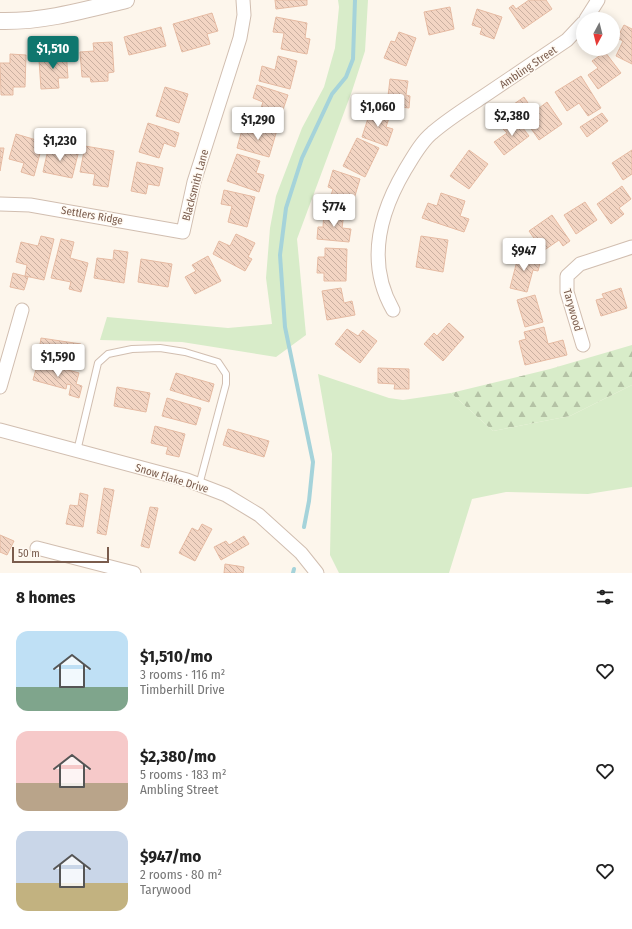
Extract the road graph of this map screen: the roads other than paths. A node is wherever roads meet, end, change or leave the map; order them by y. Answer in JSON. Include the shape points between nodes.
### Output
{"nodes":[{"id":1,"x":126,"y":0,"type":"edge"},
{"id":2,"x":243,"y":0,"type":"edge"},
{"id":3,"x":598,"y":0,"type":"edge"},
{"id":4,"x":590,"y":12,"type":"edge"},
{"id":5,"x":0,"y":21,"type":"edge"},
{"id":6,"x":576,"y":31,"type":"edge"},
{"id":7,"x":0,"y":204,"type":"edge"},
{"id":8,"x":183,"y":232,"type":"joint"},
{"id":9,"x":632,"y":248,"type":"edge"},
{"id":10,"x":22,"y":310,"type":"dead end"},
{"id":11,"x":393,"y":310,"type":"dead end"},
{"id":12,"x":583,"y":345,"type":"dead end"},
{"id":13,"x":0,"y":387,"type":"edge"},
{"id":14,"x":0,"y":430,"type":"edge"},
{"id":15,"x":77,"y":451,"type":"junction"},
{"id":16,"x":199,"y":485,"type":"junction"},
{"id":17,"x":37,"y":548,"type":"dead end"},
{"id":18,"x":134,"y":573,"type":"edge"},
{"id":19,"x":317,"y":573,"type":"edge"}],
"edges":[{"from":1,"to":5,"type":"street","via":[[73,13]]},
{"from":2,"to":8,"type":"street","name":"Blacksmith Lane","via":[[244,15],[240,38],[194,182]]},
{"from":3,"to":4,"type":"street"},
{"from":6,"to":11,"type":"street","name":"Ambling Street","via":[[567,40],[431,133],[415,153],[394,188],[382,223],[378,257],[380,280]]},
{"from":7,"to":8,"type":"street","name":"Settlers Ridge","via":[[30,204]]},
{"from":9,"to":12,"type":"street","name":"Tarywood","via":[[580,264],[567,276],[567,292]]},
{"from":10,"to":13,"type":"street","via":[[7,351]]},
{"from":14,"to":15,"type":"street","name":"Snow Flake Drive"},
{"from":15,"to":16,"type":"street","name":"Snow Flake Drive"},
{"from":15,"to":16,"type":"lane","via":[[98,363],[108,354],[132,349],[160,348],[185,352],[218,362],[226,374],[225,392]]},
{"from":16,"to":19,"type":"street","name":"Snow Flake Drive","via":[[226,496],[259,515],[301,553]]},
{"from":17,"to":18,"type":"street"}]}
